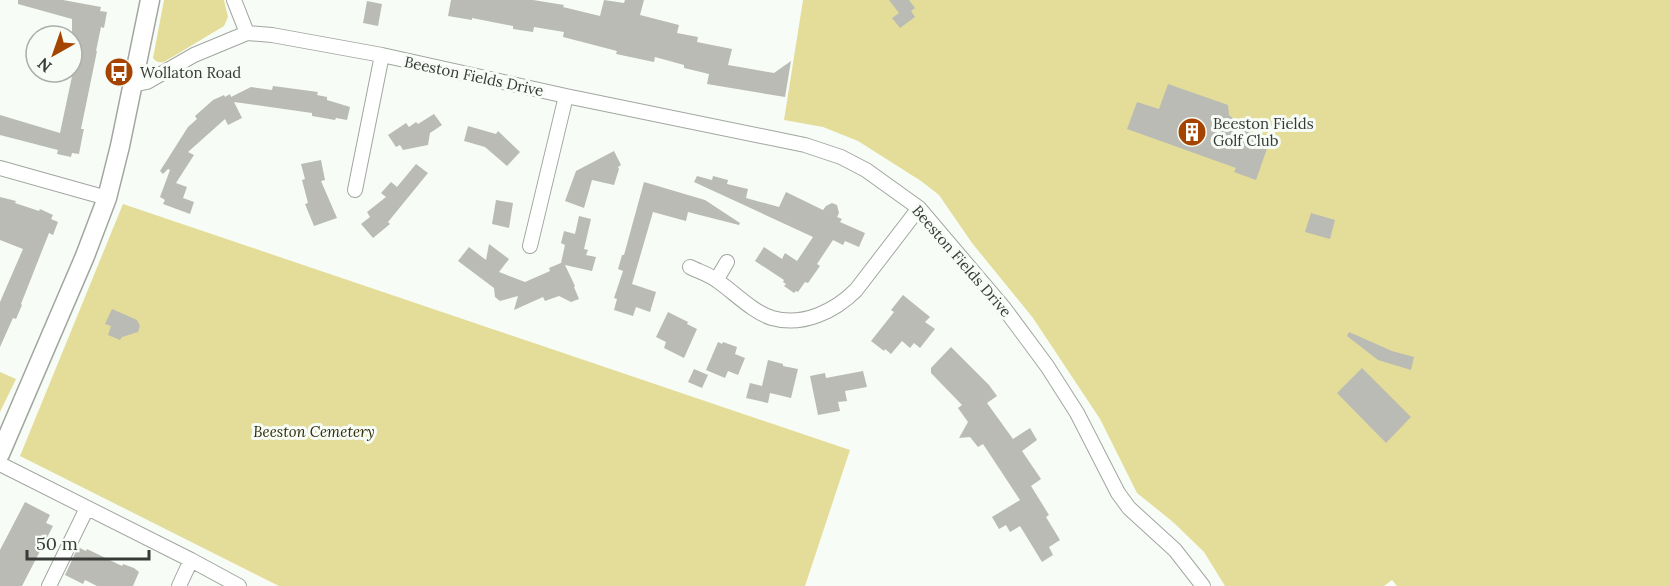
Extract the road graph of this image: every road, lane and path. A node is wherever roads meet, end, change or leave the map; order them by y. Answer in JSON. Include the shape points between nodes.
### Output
{"nodes":[{"id":1,"x":150,"y":0,"type":"edge"},
{"id":2,"x":234,"y":0,"type":"edge"},
{"id":3,"x":247,"y":33,"type":"junction"},
{"id":4,"x":382,"y":56,"type":"junction"},
{"id":5,"x":132,"y":85,"type":"junction"},
{"id":6,"x":566,"y":96,"type":"junction"},
{"id":7,"x":0,"y":168,"type":"edge"},
{"id":8,"x":355,"y":190,"type":"dead end"},
{"id":9,"x":107,"y":198,"type":"junction"},
{"id":10,"x":919,"y":208,"type":"junction"},
{"id":11,"x":530,"y":246,"type":"dead end"},
{"id":12,"x":727,"y":262,"type":"dead end"},
{"id":13,"x":690,"y":267,"type":"dead end"},
{"id":14,"x":717,"y":279,"type":"junction"},
{"id":15,"x":0,"y":454,"type":"edge"},
{"id":16,"x":0,"y":464,"type":"edge"},
{"id":17,"x":87,"y":508,"type":"junction"},
{"id":18,"x":191,"y":560,"type":"junction"},
{"id":19,"x":49,"y":586,"type":"edge"},
{"id":20,"x":179,"y":586,"type":"edge"},
{"id":21,"x":239,"y":586,"type":"edge"},
{"id":22,"x":1203,"y":586,"type":"edge"}],
"edges":[{"from":1,"to":5,"type":"main road"},
{"from":2,"to":3,"type":"street"},
{"from":3,"to":4,"type":"street","name":"Beeston Fields Drive"},
{"from":3,"to":5,"type":"street","name":"Beeston Fields Drive","via":[[194,55],[147,82]]},
{"from":4,"to":6,"type":"street","name":"Beeston Fields Drive"},
{"from":4,"to":8,"type":"street"},
{"from":5,"to":9,"type":"main road"},
{"from":6,"to":10,"type":"street","name":"Beeston Fields Drive","via":[[805,145],[866,170]]},
{"from":6,"to":11,"type":"street"},
{"from":7,"to":9,"type":"street"},
{"from":9,"to":15,"type":"main road"},
{"from":10,"to":14,"type":"street","via":[[856,290],[844,302],[814,317],[790,321],[771,318]]},
{"from":10,"to":22,"type":"street","name":"Beeston Fields Drive","via":[[1004,308],[1047,366],[1129,508],[1175,550]]},
{"from":12,"to":14,"type":"street"},
{"from":13,"to":14,"type":"street"},
{"from":16,"to":17,"type":"street"},
{"from":17,"to":18,"type":"street"},
{"from":17,"to":19,"type":"street"},
{"from":18,"to":20,"type":"street"},
{"from":18,"to":21,"type":"street"}]}
